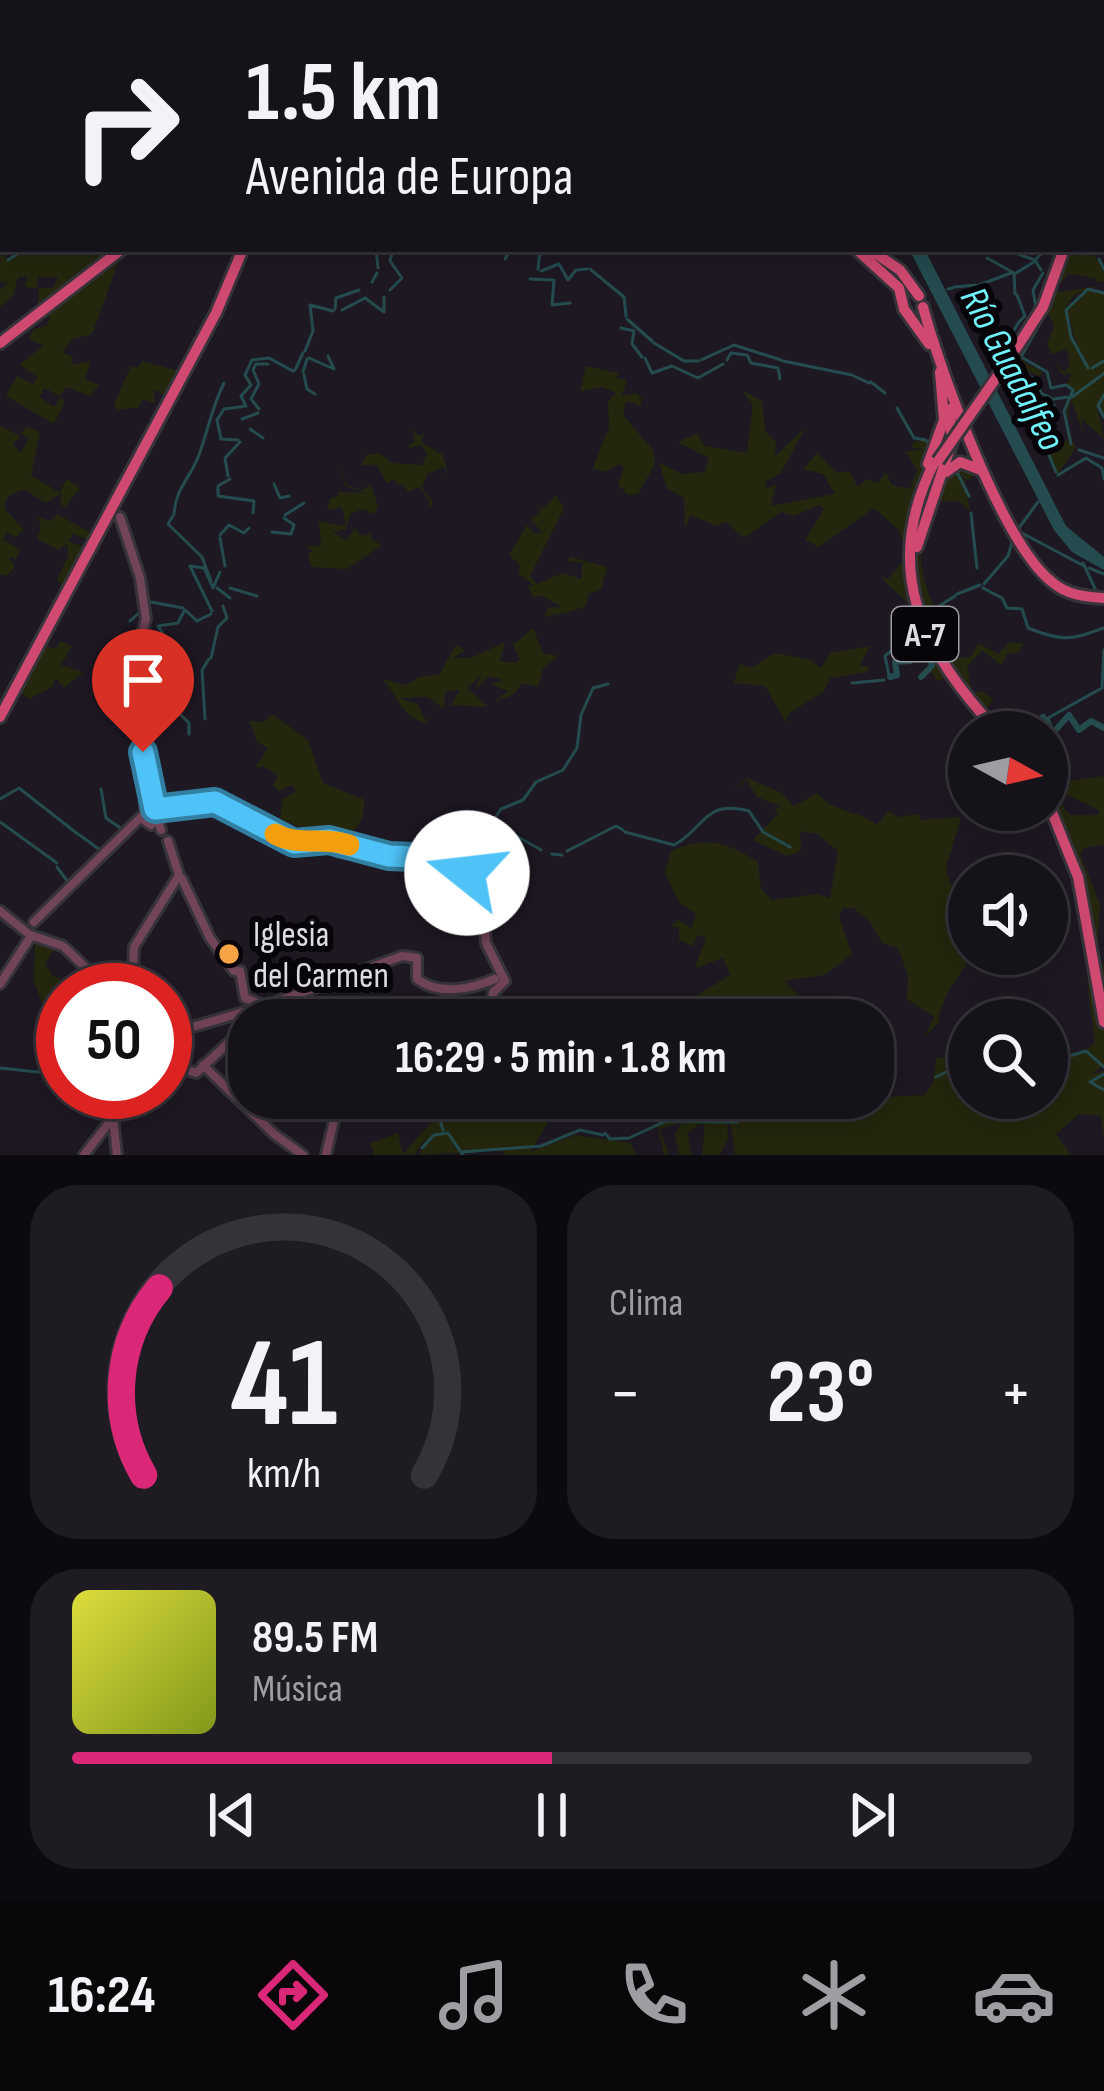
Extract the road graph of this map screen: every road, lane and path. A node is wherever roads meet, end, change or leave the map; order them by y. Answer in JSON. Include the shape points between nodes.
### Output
{"nodes":[{"id":1,"x":118,"y":252,"type":"edge"},
{"id":2,"x":242,"y":252,"type":"edge"},
{"id":3,"x":865,"y":252,"type":"edge"},
{"id":4,"x":1061,"y":252,"type":"edge"},
{"id":5,"x":915,"y":304,"type":"junction"},
{"id":6,"x":0,"y":343,"type":"edge"},
{"id":7,"x":945,"y":462,"type":"junction"},
{"id":8,"x":986,"y":477,"type":"junction"},
{"id":9,"x":915,"y":513,"type":"junction"},
{"id":10,"x":115,"y":519,"type":"junction"},
{"id":11,"x":915,"y":574,"type":"junction"},
{"id":12,"x":1104,"y":598,"type":"edge"},
{"id":13,"x":982,"y":711,"type":"edge"},
{"id":14,"x":984,"y":711,"type":"edge"},
{"id":15,"x":0,"y":716,"type":"edge"},
{"id":16,"x":156,"y":820,"type":"junction"},
{"id":17,"x":1060,"y":831,"type":"edge"},
{"id":18,"x":1062,"y":831,"type":"edge"},
{"id":19,"x":179,"y":878,"type":"junction"},
{"id":20,"x":0,"y":909,"type":"edge"},
{"id":21,"x":34,"y":930,"type":"junction"},
{"id":22,"x":80,"y":963,"type":"edge"},
{"id":23,"x":133,"y":963,"type":"edge"},
{"id":24,"x":0,"y":982,"type":"edge"},
{"id":25,"x":495,"y":982,"type":"junction"},
{"id":26,"x":249,"y":999,"type":"edge"},
{"id":27,"x":289,"y":999,"type":"edge"},
{"id":28,"x":491,"y":999,"type":"edge"},
{"id":29,"x":1104,"y":1010,"type":"edge"},
{"id":30,"x":228,"y":1018,"type":"edge"},
{"id":31,"x":1104,"y":1022,"type":"edge"},
{"id":32,"x":192,"y":1028,"type":"edge"},
{"id":33,"x":228,"y":1043,"type":"edge"},
{"id":34,"x":192,"y":1068,"type":"joint"},
{"id":35,"x":334,"y":1119,"type":"edge"},
{"id":36,"x":112,"y":1121,"type":"joint"},
{"id":37,"x":85,"y":1155,"type":"edge"},
{"id":38,"x":116,"y":1155,"type":"edge"},
{"id":39,"x":303,"y":1155,"type":"edge"},
{"id":40,"x":326,"y":1155,"type":"edge"}],
"edges":[{"from":1,"to":6,"type":"highway"},
{"from":2,"to":10,"type":"highway"},
{"from":3,"to":5,"type":"highway"},
{"from":4,"to":7,"type":"highway","number":"A-7","bridge":true,"via":[[1040,307]]},
{"from":5,"to":7,"type":"highway","via":[[944,379],[951,438]]},
{"from":5,"to":8,"type":"highway"},
{"from":5,"to":9,"type":"highway","via":[[945,402]]},
{"from":7,"to":8,"type":"highway","via":[[972,463]]},
{"from":7,"to":9,"type":"highway","number":"A-7"},
{"from":7,"to":11,"type":"highway","via":[[922,522]]},
{"from":7,"to":11,"type":"highway","number":"A-7","via":[[918,521]]},
{"from":8,"to":12,"type":"highway","via":[[1044,576],[1068,592]]},
{"from":9,"to":13,"type":"highway","number":"A-7","via":[[911,572],[922,628],[945,671]]},
{"from":10,"to":15,"type":"highway"},
{"from":10,"to":16,"type":"main road","via":[[146,622],[138,648],[142,755]]},
{"from":11,"to":14,"type":"highway","number":"A-7","via":[[938,652]]},
{"from":16,"to":19,"type":"main road"},
{"from":16,"to":21,"type":"main road","via":[[99,858]]},
{"from":16,"to":25,"type":"main road","via":[[168,810],[222,805],[299,844],[334,840],[376,855],[439,858],[467,873],[483,898]]},
{"from":17,"to":31,"type":"highway","via":[[1078,878]]},
{"from":18,"to":29,"type":"highway","via":[[1082,876]]},
{"from":19,"to":23,"type":"main road"},
{"from":19,"to":26,"type":"main road","via":[[210,938],[240,971]]},
{"from":20,"to":21,"type":"main road"},
{"from":21,"to":22,"type":"main road"},
{"from":21,"to":24,"type":"main road"},
{"from":25,"to":27,"type":"main road","via":[[461,990],[424,984],[418,960],[396,958]]},
{"from":25,"to":28,"type":"main road"},
{"from":30,"to":32,"type":"main road"},
{"from":33,"to":34,"type":"main road"},
{"from":34,"to":39,"type":"main road"},
{"from":35,"to":40,"type":"main road"},
{"from":36,"to":37,"type":"main road"},
{"from":36,"to":38,"type":"main road"}]}
